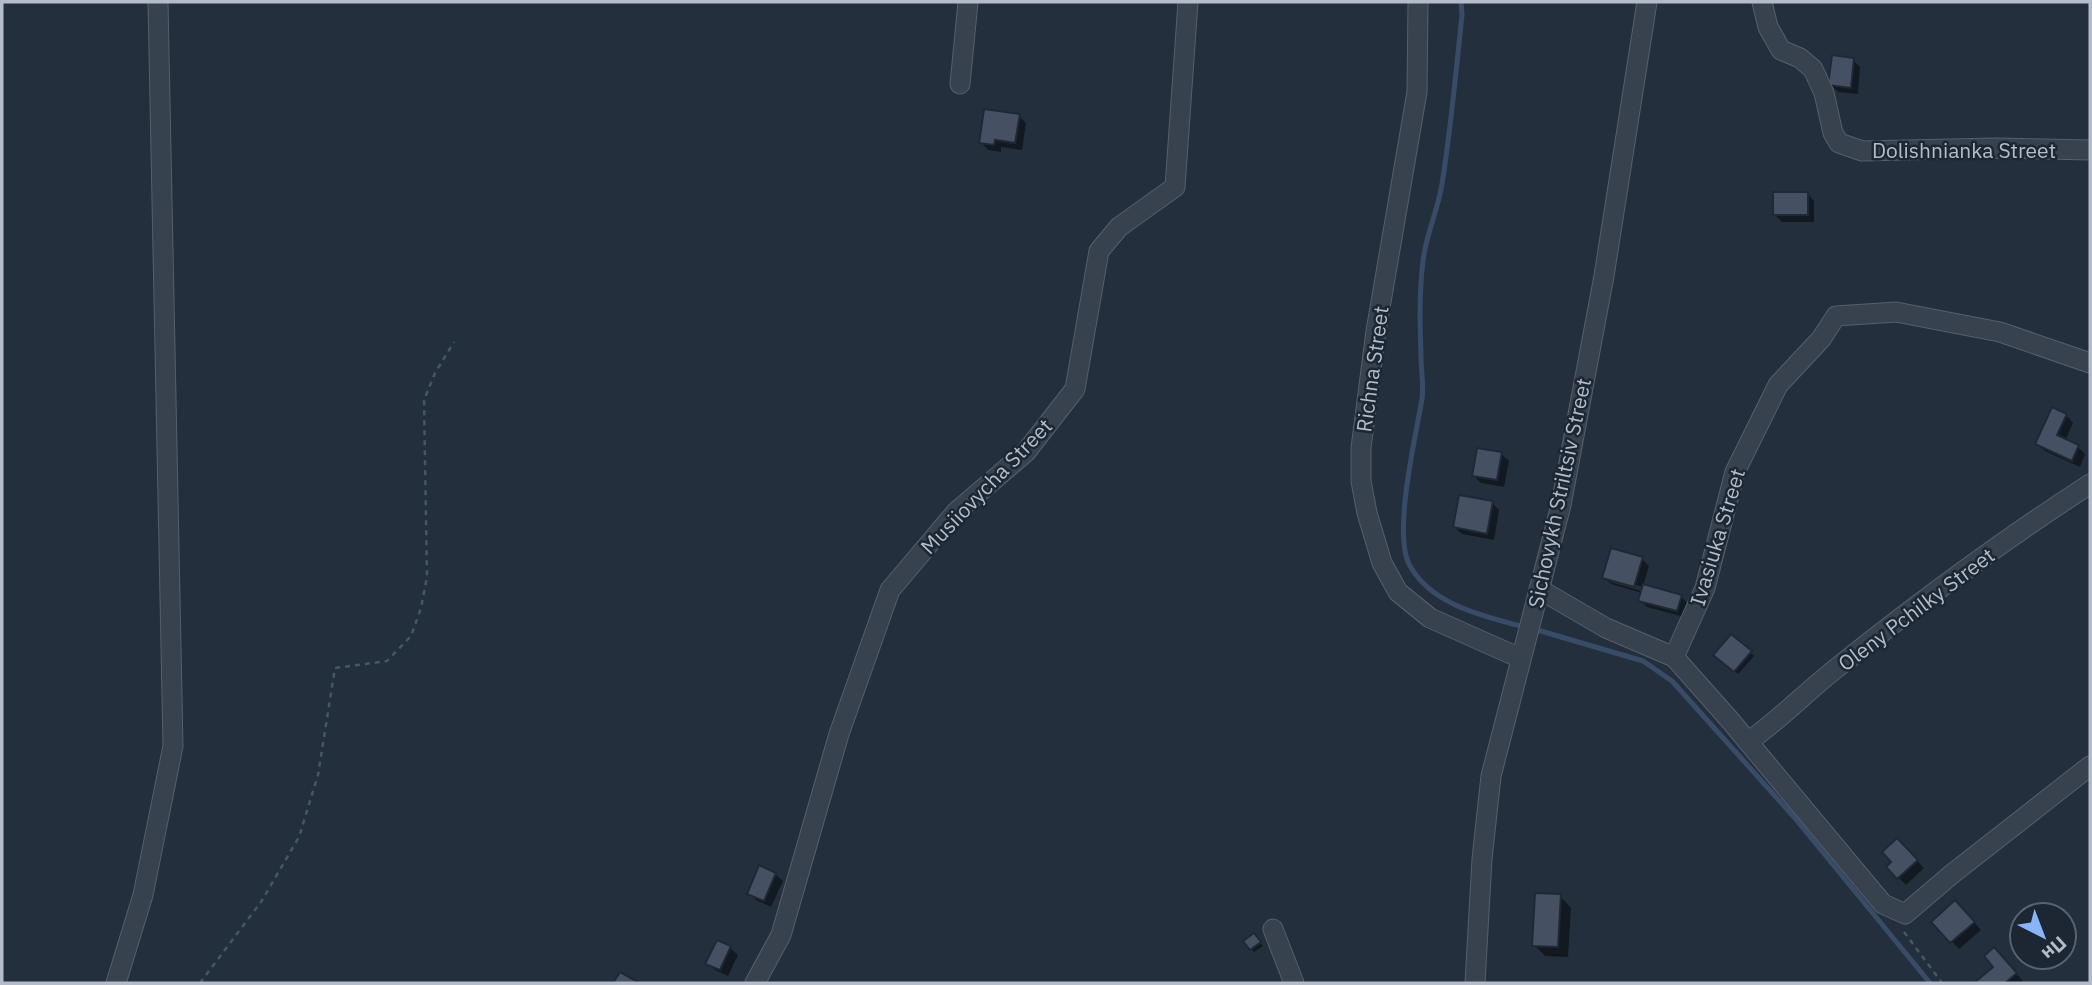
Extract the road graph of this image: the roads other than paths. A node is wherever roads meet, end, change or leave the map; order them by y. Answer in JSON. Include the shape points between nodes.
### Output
{"nodes":[{"id":1,"x":158,"y":2,"type":"edge"},
{"id":2,"x":968,"y":2,"type":"edge"},
{"id":3,"x":1188,"y":2,"type":"edge"},
{"id":4,"x":1418,"y":2,"type":"edge"},
{"id":5,"x":1647,"y":2,"type":"edge"},
{"id":6,"x":1762,"y":2,"type":"edge"},
{"id":7,"x":960,"y":84,"type":"dead end"},
{"id":8,"x":2090,"y":150,"type":"edge"},
{"id":9,"x":2090,"y":363,"type":"edge"},
{"id":10,"x":2090,"y":484,"type":"edge"},
{"id":11,"x":1539,"y":589,"type":"junction"},
{"id":12,"x":1523,"y":649,"type":"junction"},
{"id":13,"x":1674,"y":657,"type":"junction"},
{"id":14,"x":1748,"y":742,"type":"junction"},
{"id":15,"x":2090,"y":766,"type":"edge"},
{"id":16,"x":1273,"y":929,"type":"dead end"},
{"id":17,"x":116,"y":983,"type":"edge"},
{"id":18,"x":755,"y":983,"type":"edge"},
{"id":19,"x":1294,"y":983,"type":"edge"},
{"id":20,"x":1475,"y":983,"type":"edge"}],
"edges":[{"from":1,"to":17,"type":"street","via":[[173,746],[143,895]]},
{"from":2,"to":7,"type":"street"},
{"from":3,"to":18,"type":"street","name":"Musiiovycha Street","via":[[1175,187],[1119,227],[1099,251],[1075,389],[1026,452],[956,512],[890,590],[839,734],[781,935]]},
{"from":4,"to":12,"type":"street","name":"Richna Street","via":[[1417,92],[1376,331],[1361,481],[1382,563],[1398,592],[1430,618]]},
{"from":5,"to":11,"type":"street","name":"Sichovykh Striltsiv Street","via":[[1604,276],[1561,505]]},
{"from":6,"to":8,"type":"street","name":"Dolishnianka Street","via":[[1768,27],[1781,50],[1813,69],[1839,143],[1863,151]]},
{"from":9,"to":13,"type":"street","name":"Ivasiuka Street","via":[[2000,332],[1896,312],[1836,316],[1778,385],[1735,472],[1705,588]]},
{"from":10,"to":14,"type":"street","name":"Oleny Pchilky Street","via":[[1920,603]]},
{"from":11,"to":12,"type":"street","name":"Sichovykh Striltsiv Street"},
{"from":11,"to":13,"type":"street","via":[[1606,628]]},
{"from":12,"to":20,"type":"street","name":"Sichovykh Striltsiv Street","via":[[1491,776]]},
{"from":13,"to":14,"type":"street"},
{"from":14,"to":15,"type":"street","via":[[1883,904],[1905,914]]},
{"from":16,"to":19,"type":"street"}]}
